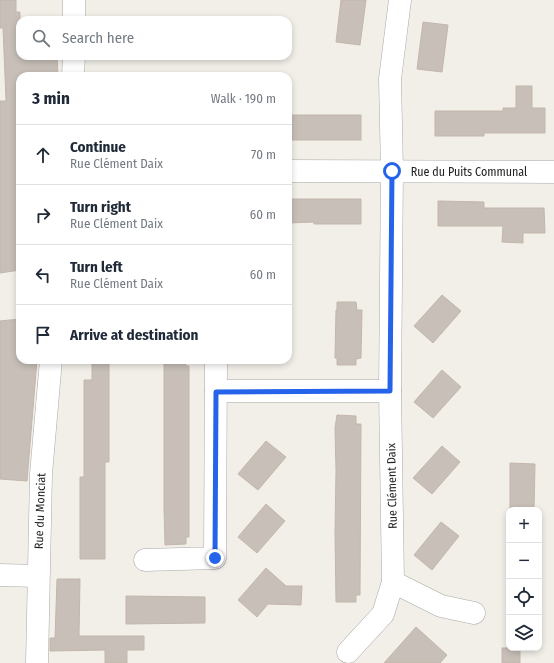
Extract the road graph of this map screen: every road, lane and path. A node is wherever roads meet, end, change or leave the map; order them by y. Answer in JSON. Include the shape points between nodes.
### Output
{"nodes":[{"id":1,"x":74,"y":0,"type":"edge"},
{"id":2,"x":400,"y":0,"type":"edge"},
{"id":3,"x":74,"y":16,"type":"edge"},
{"id":4,"x":74,"y":60,"type":"edge"},
{"id":5,"x":73,"y":72,"type":"edge"},
{"id":6,"x":292,"y":171,"type":"edge"},
{"id":7,"x":392,"y":171,"type":"junction"},
{"id":8,"x":554,"y":172,"type":"edge"},
{"id":9,"x":51,"y":364,"type":"edge"},
{"id":10,"x":216,"y":364,"type":"edge"},
{"id":11,"x":390,"y":391,"type":"junction"},
{"id":12,"x":216,"y":392,"type":"junction"},
{"id":13,"x":145,"y":560,"type":"dead end"},
{"id":14,"x":0,"y":575,"type":"edge"},
{"id":15,"x":38,"y":576,"type":"junction"},
{"id":16,"x":393,"y":582,"type":"junction"},
{"id":17,"x":474,"y":613,"type":"dead end"},
{"id":18,"x":348,"y":652,"type":"dead end"},
{"id":19,"x":37,"y":663,"type":"edge"}],
"edges":[{"from":1,"to":3,"type":"street"},
{"from":2,"to":7,"type":"street","name":"Rue Clément Daix","via":[[390,79]]},
{"from":4,"to":5,"type":"street"},
{"from":6,"to":7,"type":"street","name":"Rue du Puits Communal"},
{"from":7,"to":8,"type":"street","name":"Rue du Puits Communal"},
{"from":7,"to":11,"type":"street","name":"Rue Clément Daix"},
{"from":9,"to":15,"type":"street","name":"Rue du Monciat","via":[[41,474]]},
{"from":10,"to":12,"type":"street"},
{"from":11,"to":12,"type":"street"},
{"from":11,"to":16,"type":"street","name":"Rue Clément Daix"},
{"from":12,"to":13,"type":"street","via":[[215,558]]},
{"from":14,"to":15,"type":"street"},
{"from":15,"to":19,"type":"street","name":"Rue du Monciat"},
{"from":16,"to":17,"type":"street","via":[[441,606]]},
{"from":16,"to":18,"type":"street","name":"Rue Clément Daix","via":[[383,614]]}]}
